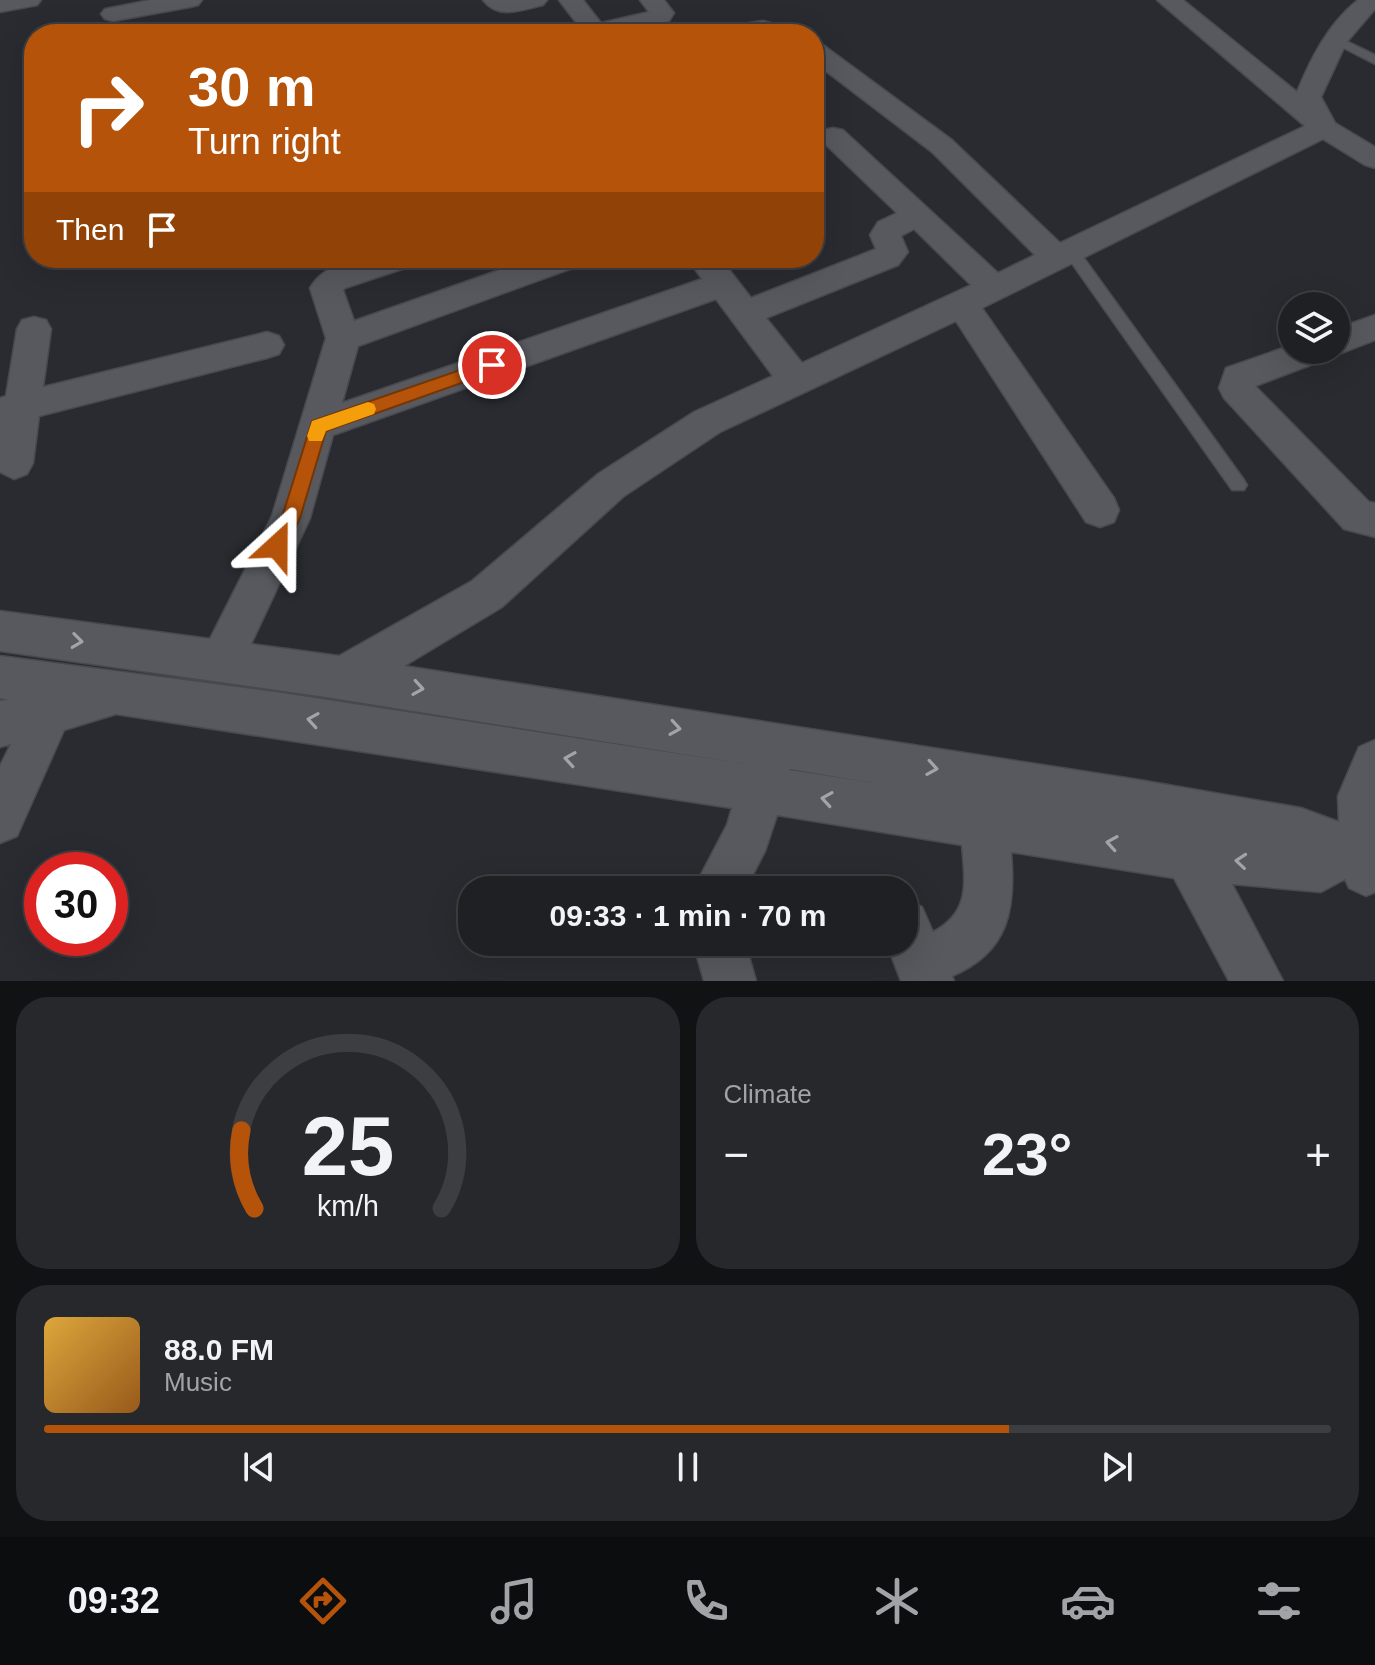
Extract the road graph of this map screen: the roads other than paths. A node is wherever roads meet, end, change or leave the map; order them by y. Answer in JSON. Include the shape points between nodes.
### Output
{"nodes":[{"id":1,"x":29,"y":0,"type":"edge"},
{"id":2,"x":190,"y":0,"type":"edge"},
{"id":3,"x":495,"y":0,"type":"edge"},
{"id":4,"x":535,"y":0,"type":"edge"},
{"id":5,"x":571,"y":0,"type":"edge"},
{"id":6,"x":652,"y":0,"type":"edge"},
{"id":7,"x":1169,"y":0,"type":"edge"},
{"id":8,"x":0,"y":5,"type":"edge"},
{"id":9,"x":1367,"y":11,"type":"edge"},
{"id":10,"x":1200,"y":12,"type":"edge"},
{"id":11,"x":112,"y":16,"type":"edge"},
{"id":12,"x":589,"y":24,"type":"edge"},
{"id":13,"x":628,"y":24,"type":"edge"},
{"id":14,"x":1334,"y":39,"type":"junction"},
{"id":15,"x":824,"y":58,"type":"edge"},
{"id":16,"x":1375,"y":60,"type":"edge"},
{"id":17,"x":1324,"y":128,"type":"junction"},
{"id":18,"x":824,"y":134,"type":"edge"},
{"id":19,"x":1375,"y":159,"type":"edge"},
{"id":20,"x":917,"y":215,"type":"junction"},
{"id":21,"x":1064,"y":254,"type":"junction"},
{"id":22,"x":370,"y":268,"type":"edge"},
{"id":23,"x":539,"y":268,"type":"edge"},
{"id":24,"x":713,"y":271,"type":"edge"},
{"id":25,"x":994,"y":288,"type":"junction"},
{"id":26,"x":962,"y":304,"type":"junction"},
{"id":27,"x":745,"y":313,"type":"junction"},
{"id":28,"x":1375,"y":327,"type":"edge"},
{"id":29,"x":34,"y":329,"type":"dead end"},
{"id":30,"x":1350,"y":337,"type":"edge"},
{"id":31,"x":343,"y":338,"type":"junction"},
{"id":32,"x":267,"y":345,"type":"dead end"},
{"id":33,"x":1278,"y":363,"type":"edge"},
{"id":34,"x":796,"y":381,"type":"junction"},
{"id":35,"x":11,"y":410,"type":"edge"},
{"id":36,"x":318,"y":426,"type":"junction"},
{"id":37,"x":14,"y":463,"type":"dead end"},
{"id":38,"x":1238,"y":485,"type":"dead end"},
{"id":39,"x":1100,"y":510,"type":"dead end"},
{"id":40,"x":1375,"y":520,"type":"edge"},
{"id":41,"x":0,"y":631,"type":"edge"},
{"id":42,"x":222,"y":660,"type":"junction"},
{"id":43,"x":346,"y":676,"type":"junction"},
{"id":44,"x":0,"y":677,"type":"edge"},
{"id":45,"x":121,"y":693,"type":"junction"},
{"id":46,"x":50,"y":710,"type":"junction"},
{"id":47,"x":0,"y":724,"type":"edge"},
{"id":48,"x":773,"y":743,"type":"junction"},
{"id":49,"x":1375,"y":763,"type":"edge"},
{"id":50,"x":761,"y":789,"type":"junction"},
{"id":51,"x":1172,"y":809,"type":"junction"},
{"id":52,"x":0,"y":819,"type":"edge"},
{"id":53,"x":984,"y":823,"type":"junction"},
{"id":54,"x":1189,"y":856,"type":"junction"},
{"id":55,"x":1358,"y":869,"type":"edge"},
{"id":56,"x":726,"y":876,"type":"edge"},
{"id":57,"x":723,"y":956,"type":"edge"},
{"id":58,"x":917,"y":957,"type":"edge"},
{"id":59,"x":730,"y":981,"type":"edge"},
{"id":60,"x":1257,"y":981,"type":"edge"}],
"edges":[{"from":1,"to":8,"type":"street"},
{"from":2,"to":11,"type":"street"},
{"from":3,"to":4,"type":"street","via":[[501,6]]},
{"from":5,"to":12,"type":"street"},
{"from":6,"to":13,"type":"street","via":[[661,16]]},
{"from":7,"to":10,"type":"street"},
{"from":9,"to":14,"type":"street"},
{"from":10,"to":17,"type":"street"},
{"from":14,"to":16,"type":"lane"},
{"from":14,"to":17,"type":"street","via":[[1308,97]]},
{"from":15,"to":21,"type":"street","via":[[942,146]]},
{"from":17,"to":19,"type":"street"},
{"from":17,"to":21,"type":"street"},
{"from":18,"to":20,"type":"street"},
{"from":20,"to":25,"type":"street"},
{"from":20,"to":27,"type":"street","via":[[889,229],[885,235],[893,252],[887,257]]},
{"from":21,"to":25,"type":"street"},
{"from":21,"to":38,"type":"lane"},
{"from":22,"to":31,"type":"street","via":[[326,288]]},
{"from":23,"to":31,"type":"street"},
{"from":24,"to":27,"type":"street"},
{"from":24,"to":36,"type":"street"},
{"from":25,"to":26,"type":"street"},
{"from":26,"to":34,"type":"street"},
{"from":26,"to":39,"type":"street"},
{"from":27,"to":34,"type":"street"},
{"from":28,"to":30,"type":"street"},
{"from":29,"to":35,"type":"street"},
{"from":31,"to":36,"type":"street"},
{"from":32,"to":35,"type":"street"},
{"from":33,"to":40,"type":"street","via":[[1238,378],[1236,388],[1358,517]]},
{"from":34,"to":43,"type":"street","via":[[695,430],[611,485],[487,594]]},
{"from":35,"to":37,"type":"street"},
{"from":36,"to":42,"type":"street","via":[[291,518]]},
{"from":41,"to":42,"type":"street","one_way":true},
{"from":42,"to":43,"type":"street"},
{"from":43,"to":48,"type":"street","one_way":true},
{"from":44,"to":45,"type":"street"},
{"from":45,"to":46,"type":"street"},
{"from":50,"to":45,"type":"street","one_way":true},
{"from":46,"to":47,"type":"street"},
{"from":46,"to":52,"type":"street"},
{"from":48,"to":50,"type":"street"},
{"from":48,"to":51,"type":"street","one_way":true},
{"from":49,"to":55,"type":"street","via":[[1362,796]]},
{"from":53,"to":50,"type":"street","one_way":true},
{"from":50,"to":56,"type":"street","via":[[748,834]]},
{"from":51,"to":54,"type":"street"},
{"from":51,"to":55,"type":"street","via":[[1315,835]]},
{"from":54,"to":53,"type":"street","one_way":true},
{"from":53,"to":58,"type":"street","via":[[984,920],[969,939]]},
{"from":55,"to":54,"type":"street","one_way":true},
{"from":54,"to":60,"type":"street"},
{"from":57,"to":59,"type":"street"}]}
